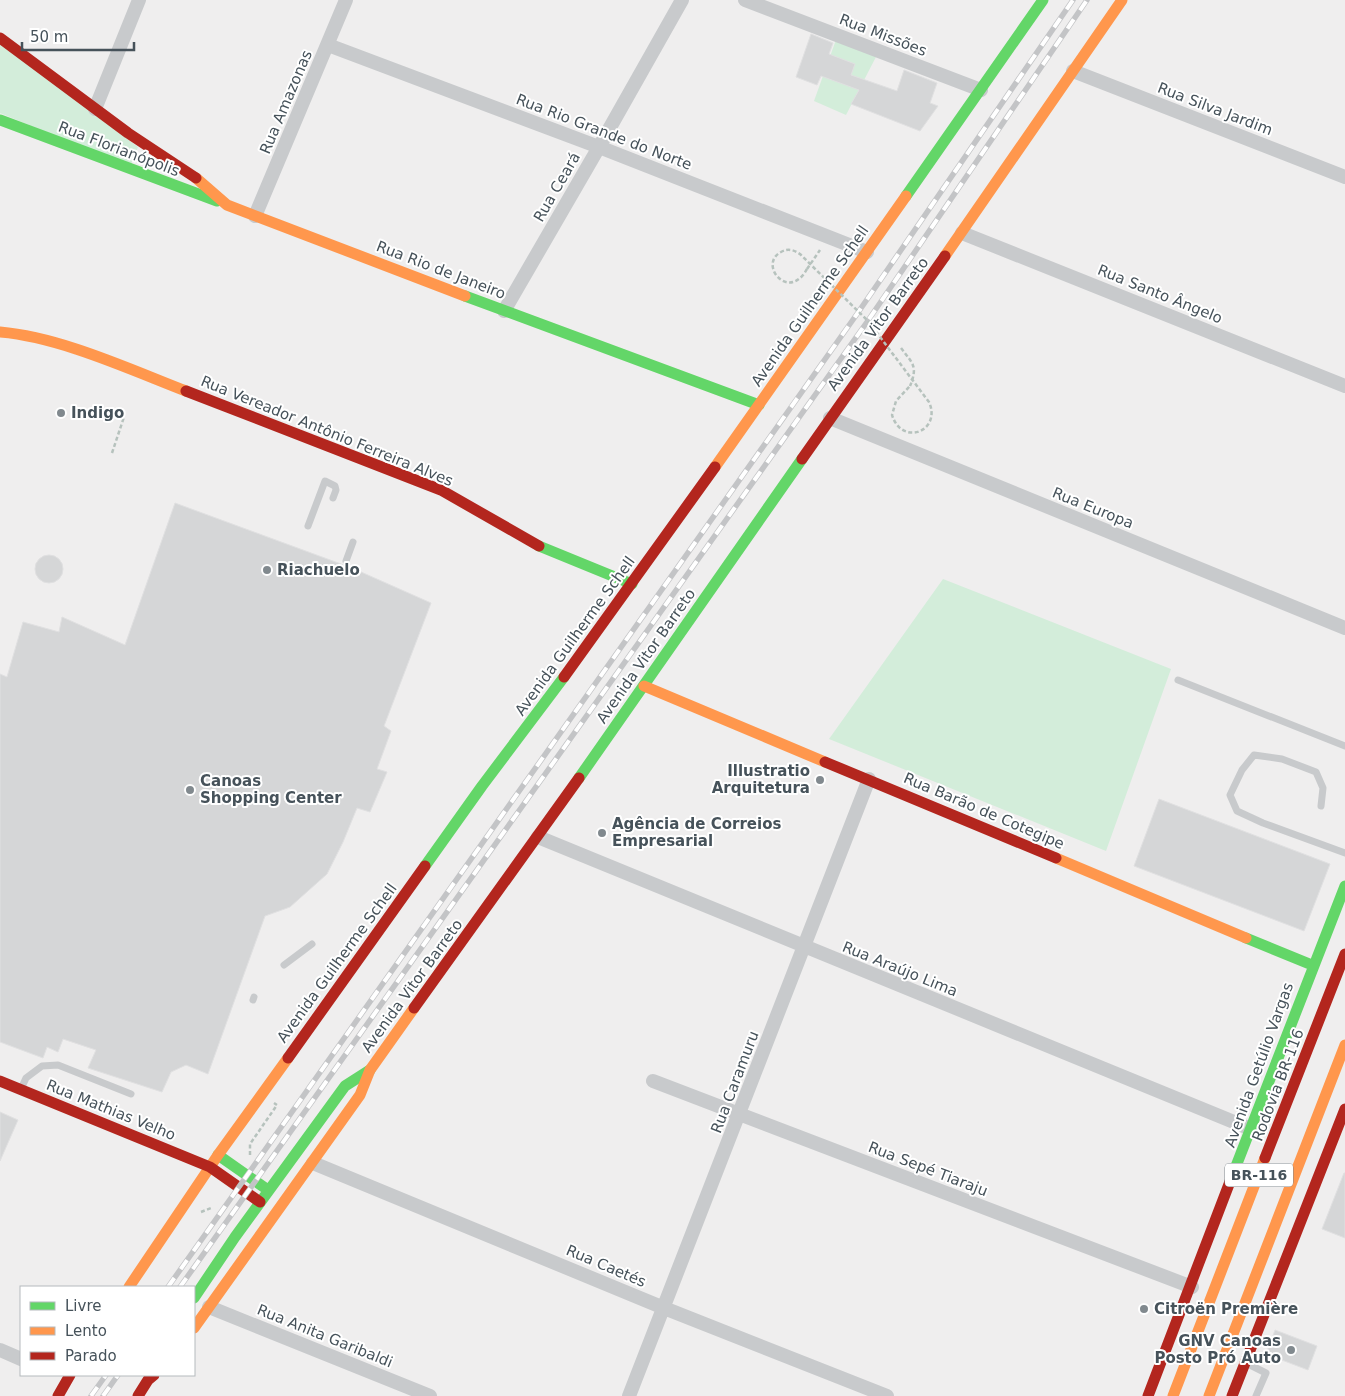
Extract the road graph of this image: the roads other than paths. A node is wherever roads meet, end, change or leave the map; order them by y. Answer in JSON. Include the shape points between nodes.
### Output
{"nodes":[{"id":1,"x":139,"y":0,"type":"edge"},
{"id":2,"x":346,"y":0,"type":"edge"},
{"id":3,"x":682,"y":0,"type":"edge"},
{"id":4,"x":745,"y":0,"type":"edge"},
{"id":5,"x":1043,"y":0,"type":"edge"},
{"id":6,"x":1122,"y":0,"type":"edge"},
{"id":7,"x":0,"y":38,"type":"edge"},
{"id":8,"x":328,"y":45,"type":"junction"},
{"id":9,"x":1073,"y":71,"type":"junction"},
{"id":10,"x":981,"y":90,"type":"junction"},
{"id":11,"x":95,"y":109,"type":"junction"},
{"id":12,"x":0,"y":120,"type":"edge"},
{"id":13,"x":128,"y":133,"type":"junction"},
{"id":14,"x":599,"y":147,"type":"junction"},
{"id":15,"x":138,"y":173,"type":"junction"},
{"id":16,"x":1345,"y":177,"type":"edge"},
{"id":17,"x":227,"y":205,"type":"junction"},
{"id":18,"x":255,"y":216,"type":"junction"},
{"id":19,"x":962,"y":233,"type":"junction"},
{"id":20,"x":867,"y":252,"type":"junction"},
{"id":21,"x":504,"y":311,"type":"junction"},
{"id":22,"x":0,"y":332,"type":"edge"},
{"id":23,"x":1345,"y":386,"type":"edge"},
{"id":24,"x":759,"y":405,"type":"junction"},
{"id":25,"x":830,"y":418,"type":"junction"},
{"id":26,"x":333,"y":498,"type":"dead end"},
{"id":27,"x":308,"y":526,"type":"dead end"},
{"id":28,"x":353,"y":542,"type":"dead end"},
{"id":29,"x":346,"y":561,"type":"dead end"},
{"id":30,"x":632,"y":584,"type":"junction"},
{"id":31,"x":1345,"y":628,"type":"edge"},
{"id":32,"x":1178,"y":680,"type":"dead end"},
{"id":33,"x":644,"y":686,"type":"junction"},
{"id":34,"x":1345,"y":746,"type":"edge"},
{"id":35,"x":869,"y":779,"type":"junction"},
{"id":36,"x":1321,"y":806,"type":"dead end"},
{"id":37,"x":538,"y":837,"type":"junction"},
{"id":38,"x":1345,"y":854,"type":"edge"},
{"id":39,"x":1345,"y":886,"type":"edge"},
{"id":40,"x":312,"y":944,"type":"dead end"},
{"id":41,"x":805,"y":948,"type":"junction"},
{"id":42,"x":1345,"y":954,"type":"edge"},
{"id":43,"x":284,"y":965,"type":"dead end"},
{"id":44,"x":1312,"y":965,"type":"junction"},
{"id":45,"x":1345,"y":1045,"type":"edge"},
{"id":46,"x":370,"y":1070,"type":"junction"},
{"id":47,"x":0,"y":1081,"type":"edge"},
{"id":48,"x":653,"y":1081,"type":"dead end"},
{"id":49,"x":21,"y":1090,"type":"junction"},
{"id":50,"x":131,"y":1094,"type":"dead end"},
{"id":51,"x":1345,"y":1109,"type":"edge"},
{"id":52,"x":740,"y":1114,"type":"junction"},
{"id":53,"x":1251,"y":1130,"type":"junction"},
{"id":54,"x":218,"y":1155,"type":"junction"},
{"id":55,"x":313,"y":1163,"type":"junction"},
{"id":56,"x":210,"y":1167,"type":"junction"},
{"id":57,"x":268,"y":1190,"type":"junction"},
{"id":58,"x":260,"y":1202,"type":"junction"},
{"id":59,"x":130,"y":1286,"type":"edge"},
{"id":60,"x":1192,"y":1287,"type":"junction"},
{"id":61,"x":195,"y":1297,"type":"edge"},
{"id":62,"x":209,"y":1307,"type":"junction"},
{"id":63,"x":664,"y":1308,"type":"junction"},
{"id":64,"x":195,"y":1327,"type":"edge"},
{"id":65,"x":0,"y":1350,"type":"edge"},
{"id":66,"x":20,"y":1359,"type":"edge"},
{"id":67,"x":1245,"y":1363,"type":"junction"},
{"id":68,"x":66,"y":1376,"type":"edge"},
{"id":69,"x":151,"y":1376,"type":"edge"},
{"id":70,"x":58,"y":1396,"type":"edge"},
{"id":71,"x":138,"y":1396,"type":"edge"},
{"id":72,"x":430,"y":1396,"type":"edge"},
{"id":73,"x":629,"y":1396,"type":"edge"},
{"id":74,"x":887,"y":1396,"type":"edge"},
{"id":75,"x":1148,"y":1396,"type":"edge"},
{"id":76,"x":1173,"y":1396,"type":"edge"},
{"id":77,"x":1208,"y":1396,"type":"edge"},
{"id":78,"x":1232,"y":1396,"type":"edge"},
{"id":79,"x":1256,"y":1396,"type":"edge"}],
"edges":[{"from":1,"to":11,"type":"street"},
{"from":2,"to":8,"type":"street","name":"Rua Amazonas"},
{"from":3,"to":14,"type":"street","name":"Rua Ceará"},
{"from":4,"to":10,"type":"street","name":"Rua Missões"},
{"from":5,"to":10,"type":"main road","name":"Avenida Guilherme Schell"},
{"from":6,"to":9,"type":"main road","name":"Avenida Vitor Barreto"},
{"from":7,"to":11,"type":"main road","name":"Rua Rio de Janeiro"},
{"from":8,"to":14,"type":"street","name":"Rua Rio Grande do Norte"},
{"from":8,"to":18,"type":"street","name":"Rua Amazonas"},
{"from":9,"to":16,"type":"street","name":"Rua Silva Jardim"},
{"from":9,"to":19,"type":"main road","name":"Avenida Vitor Barreto"},
{"from":10,"to":20,"type":"main road","name":"Avenida Guilherme Schell"},
{"from":11,"to":13,"type":"main road","name":"Rua Rio de Janeiro"},
{"from":12,"to":15,"type":"main road","name":"Rua Florianópolis"},
{"from":13,"to":15,"type":"main road","name":"Rua Rio de Janeiro","via":[[145,160]]},
{"from":13,"to":17,"type":"main road","name":"Rua Rio de Janeiro","via":[[189,172]]},
{"from":14,"to":20,"type":"street","name":"Rua Rio Grande do Norte"},
{"from":14,"to":21,"type":"street","name":"Rua Ceará"},
{"from":15,"to":17,"type":"main road","name":"Rua Florianópolis"},
{"from":17,"to":18,"type":"main road","name":"Rua Rio de Janeiro"},
{"from":18,"to":21,"type":"main road","name":"Rua Rio de Janeiro"},
{"from":19,"to":23,"type":"street","name":"Rua Santo Ângelo"},
{"from":19,"to":25,"type":"main road","name":"Avenida Vitor Barreto"},
{"from":20,"to":24,"type":"main road","name":"Avenida Guilherme Schell"},
{"from":21,"to":24,"type":"main road","name":"Rua Rio de Janeiro"},
{"from":22,"to":30,"type":"main road","name":"Rua Vereador Antônio Ferreira Alves","via":[[23,334],[92,355],[441,490],[539,546]]},
{"from":24,"to":30,"type":"main road","name":"Avenida Guilherme Schell"},
{"from":25,"to":31,"type":"street","name":"Rua Europa"},
{"from":25,"to":33,"type":"main road","name":"Avenida Vitor Barreto"},
{"from":26,"to":27,"type":"lane","via":[[335,486],[325,481]]},
{"from":28,"to":29,"type":"lane"},
{"from":30,"to":54,"type":"main road","name":"Avenida Guilherme Schell","via":[[482,786]]},
{"from":32,"to":34,"type":"lane"},
{"from":33,"to":35,"type":"main road","name":"Rua Barão de Cotegipe"},
{"from":33,"to":37,"type":"main road","name":"Avenida Vitor Barreto"},
{"from":35,"to":41,"type":"street","name":"Rua Caramuru"},
{"from":35,"to":44,"type":"main road","name":"Rua Barão de Cotegipe"},
{"from":36,"to":38,"type":"lane","via":[[1323,788],[1316,772],[1282,759],[1254,755],[1242,770],[1230,795],[1237,811]]},
{"from":37,"to":41,"type":"street","name":"Rua Araújo Lima"},
{"from":37,"to":46,"type":"main road","name":"Avenida Vitor Barreto"},
{"from":39,"to":44,"type":"main road","name":"Avenida Getúlio Vargas"},
{"from":40,"to":43,"type":"lane"},
{"from":41,"to":52,"type":"street","name":"Rua Caramuru"},
{"from":41,"to":53,"type":"street","name":"Rua Araújo Lima"},
{"from":42,"to":76,"type":"main road","name":"Rodovia BR-116","number":"BR-116"},
{"from":44,"to":53,"type":"main road","name":"Avenida Getúlio Vargas"},
{"from":45,"to":77,"type":"main road","number":"BR-116"},
{"from":46,"to":55,"type":"main road","name":"Avenida Vitor Barreto","via":[[360,1095]]},
{"from":46,"to":57,"type":"main road","via":[[345,1086]]},
{"from":47,"to":49,"type":"main road","name":"Rua Mathias Velho"},
{"from":48,"to":52,"type":"street","name":"Rua Sepé Tiaraju"},
{"from":49,"to":50,"type":"lane","via":[[26,1078],[42,1066],[58,1065]]},
{"from":49,"to":56,"type":"main road","name":"Rua Mathias Velho"},
{"from":51,"to":67,"type":"main road"},
{"from":52,"to":60,"type":"street","name":"Rua Sepé Tiaraju"},
{"from":52,"to":63,"type":"street","name":"Rua Caramuru"},
{"from":53,"to":60,"type":"main road","name":"Avenida Getúlio Vargas"},
{"from":54,"to":56,"type":"main road","name":"Avenida Guilherme Schell"},
{"from":54,"to":57,"type":"main road"},
{"from":55,"to":62,"type":"main road","name":"Avenida Vitor Barreto"},
{"from":55,"to":63,"type":"street","name":"Rua Caetés"},
{"from":56,"to":58,"type":"main road","name":"Rua Mathias Velho"},
{"from":56,"to":59,"type":"main road","name":"Avenida Guilherme Schell"},
{"from":57,"to":58,"type":"main road"},
{"from":58,"to":61,"type":"main road"},
{"from":60,"to":75,"type":"main road","name":"Avenida Getúlio Vargas"},
{"from":62,"to":64,"type":"main road","name":"Avenida Vitor Barreto"},
{"from":62,"to":72,"type":"street","name":"Rua Anita Garibaldi"},
{"from":63,"to":73,"type":"street","name":"Rua Caramuru"},
{"from":63,"to":74,"type":"street","name":"Rua Caetés"},
{"from":65,"to":66,"type":"street"},
{"from":67,"to":78,"type":"main road"},
{"from":67,"to":79,"type":"lane","via":[[1266,1373]]},
{"from":68,"to":70,"type":"main road"},
{"from":69,"to":71,"type":"main road"}]}
